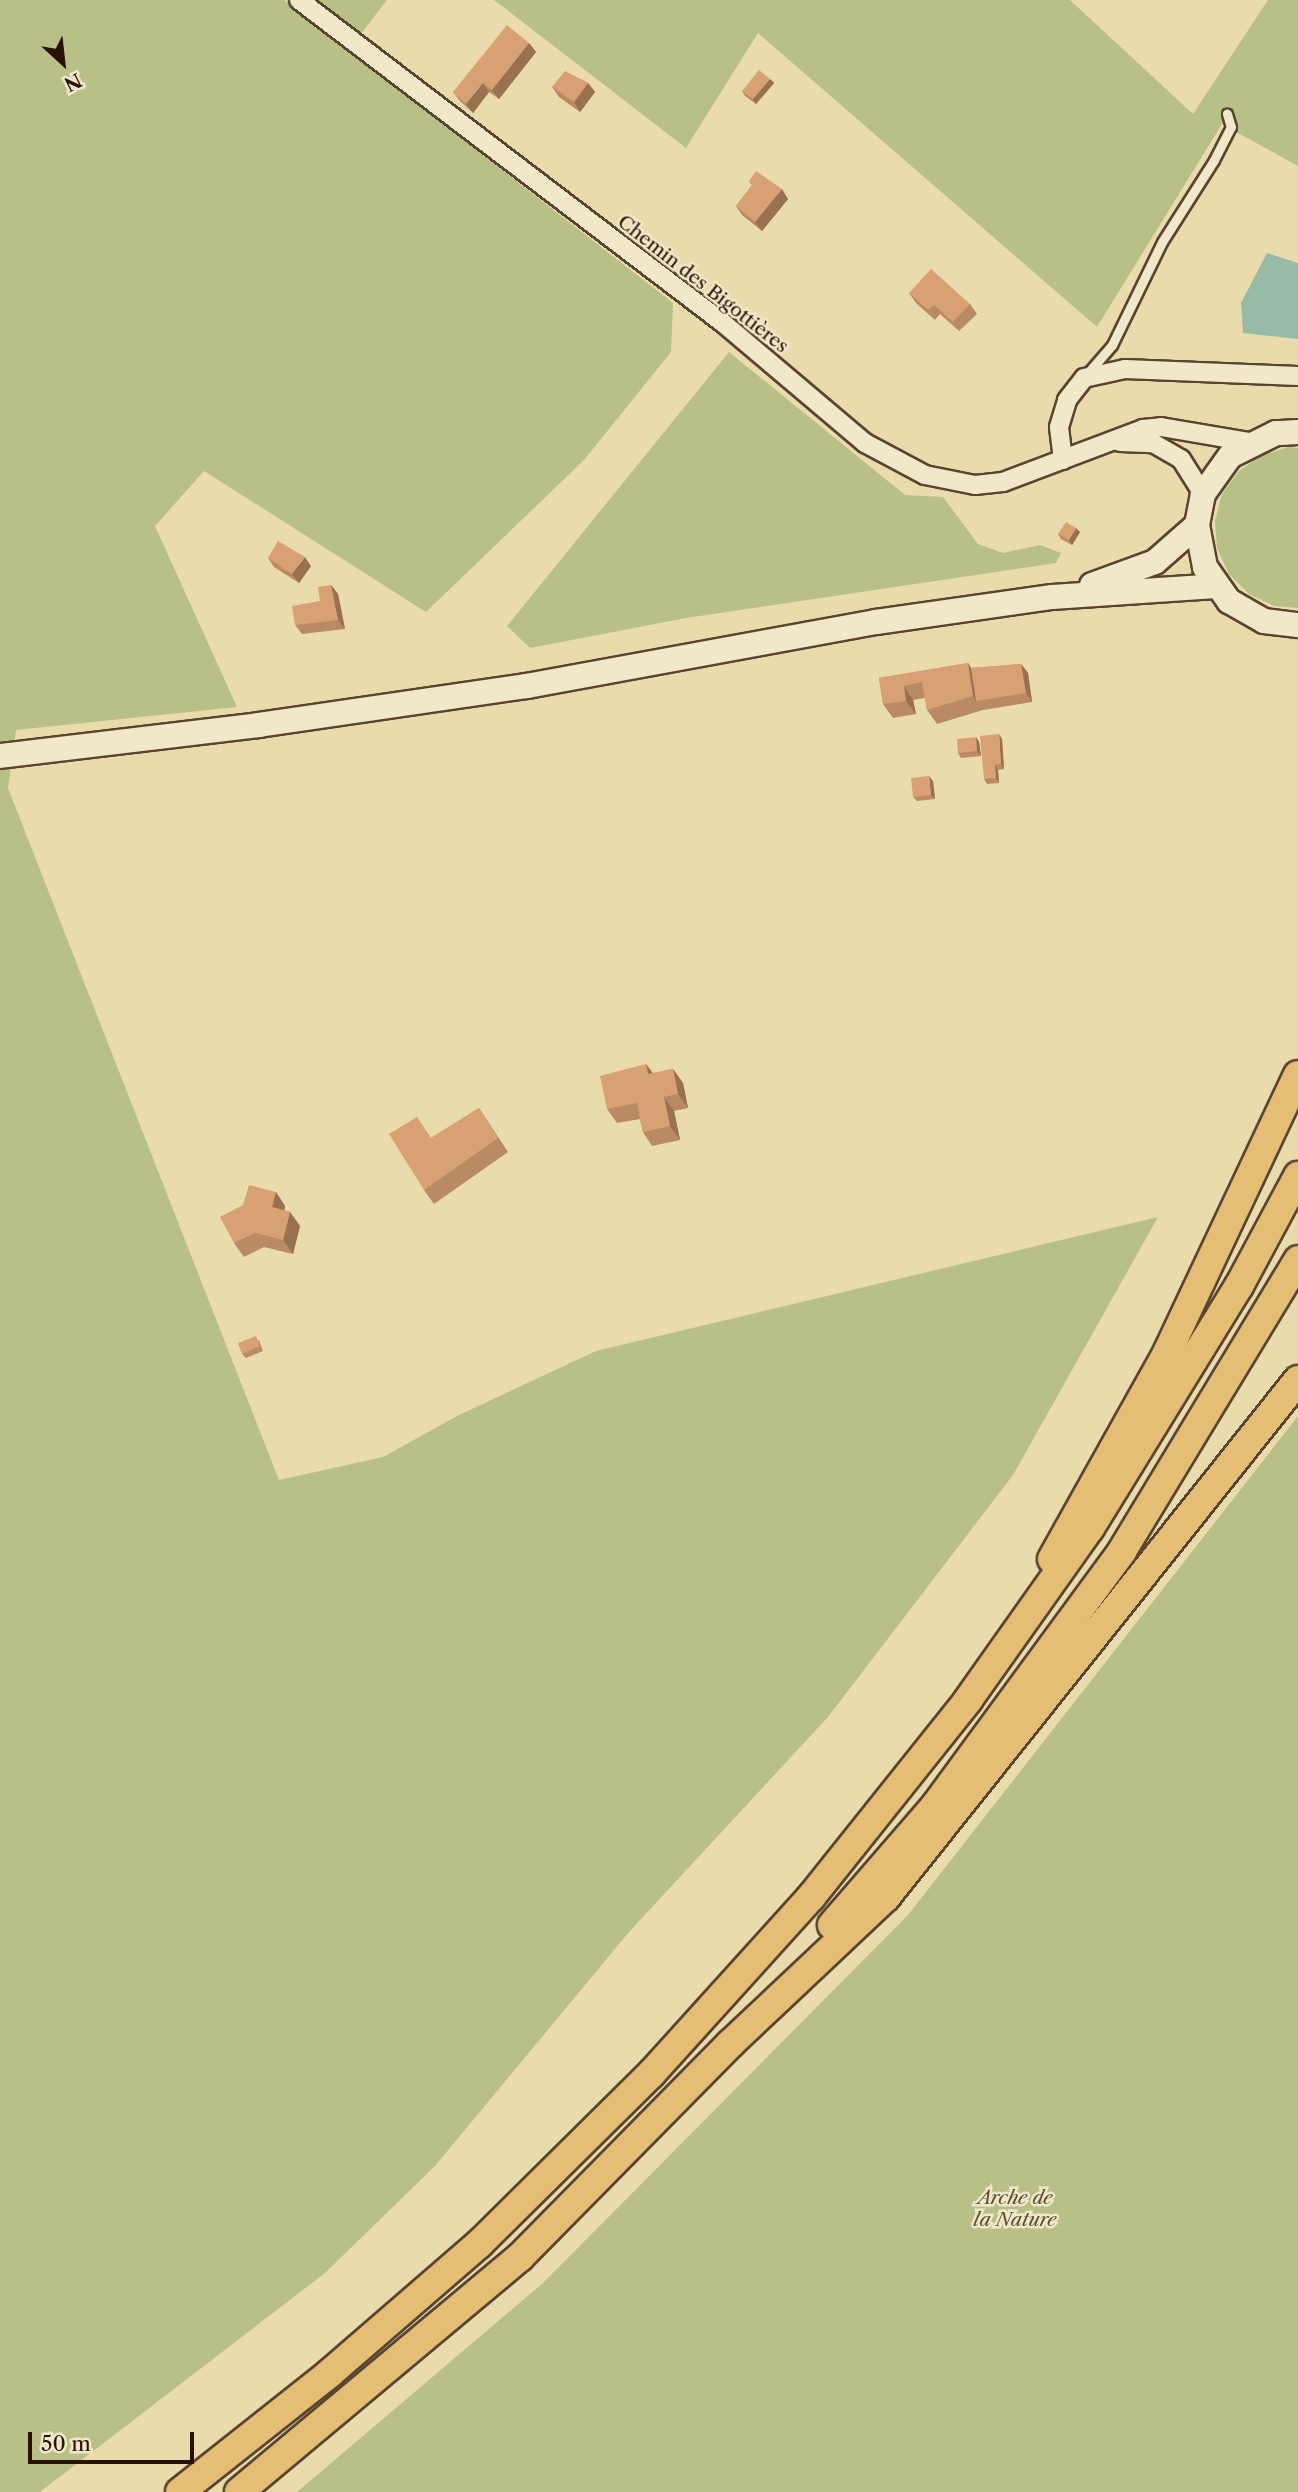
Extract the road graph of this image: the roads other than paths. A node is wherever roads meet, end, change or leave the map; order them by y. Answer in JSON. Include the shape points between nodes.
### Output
{"nodes":[{"id":1,"x":299,"y":0,"type":"edge"},
{"id":2,"x":1227,"y":114,"type":"dead end"},
{"id":3,"x":1298,"y":376,"type":"edge"},
{"id":4,"x":1084,"y":378,"type":"junction"},
{"id":5,"x":1298,"y":432,"type":"edge"},
{"id":6,"x":1116,"y":442,"type":"junction"},
{"id":7,"x":1250,"y":442,"type":"junction"},
{"id":8,"x":1063,"y":460,"type":"junction"},
{"id":9,"x":1203,"y":494,"type":"junction"},
{"id":10,"x":1197,"y":525,"type":"junction"},
{"id":11,"x":1216,"y":586,"type":"junction"},
{"id":12,"x":1052,"y":597,"type":"junction"},
{"id":13,"x":1298,"y":625,"type":"edge"},
{"id":14,"x":0,"y":756,"type":"edge"},
{"id":15,"x":1298,"y":1075,"type":"edge"},
{"id":16,"x":1298,"y":1176,"type":"edge"},
{"id":17,"x":1298,"y":1259,"type":"edge"},
{"id":18,"x":1298,"y":1380,"type":"edge"},
{"id":19,"x":1038,"y":1605,"type":"junction"},
{"id":20,"x":730,"y":2044,"type":"junction"},
{"id":21,"x":180,"y":2492,"type":"edge"},
{"id":22,"x":239,"y":2492,"type":"edge"}],
"edges":[{"from":1,"to":8,"type":"street","name":"Chemin des Bigottières","via":[[723,323],[865,443],[925,475],[975,485],[1003,482]]},
{"from":2,"to":4,"type":"lane","via":[[1231,127],[1214,160],[1162,242],[1112,345]]},
{"from":3,"to":4,"type":"street","via":[[1125,369]]},
{"from":4,"to":8,"type":"street","via":[[1067,400],[1059,427]]},
{"from":5,"to":7,"type":"main road","via":[[1276,433]]},
{"from":6,"to":7,"type":"street","name":"Chemin des Bigottières","via":[[1143,429],[1161,427]]},
{"from":6,"to":8,"type":"street","name":"Chemin des Bigottières"},
{"from":6,"to":9,"type":"street","via":[[1153,443],[1181,459]]},
{"from":7,"to":9,"type":"main road","via":[[1214,473]]},
{"from":9,"to":10,"type":"main road"},
{"from":10,"to":11,"type":"main road","via":[[1202,557]]},
{"from":10,"to":12,"type":"main road","via":[[1155,562]]},
{"from":11,"to":12,"type":"main road"},
{"from":11,"to":13,"type":"main road","via":[[1246,613],[1264,621]]},
{"from":12,"to":14,"type":"main road","via":[[876,622],[488,692]]},
{"from":15,"to":19,"type":"highway","via":[[1167,1353],[1061,1539]]},
{"from":16,"to":19,"type":"highway","via":[[1239,1286]]},
{"from":17,"to":20,"type":"highway","via":[[1122,1551],[935,1806]]},
{"from":18,"to":20,"type":"highway","via":[[886,1897]]},
{"from":19,"to":21,"type":"highway","via":[[871,1825],[651,2074],[424,2293]]},
{"from":20,"to":22,"type":"highway","via":[[520,2257]]}]}
